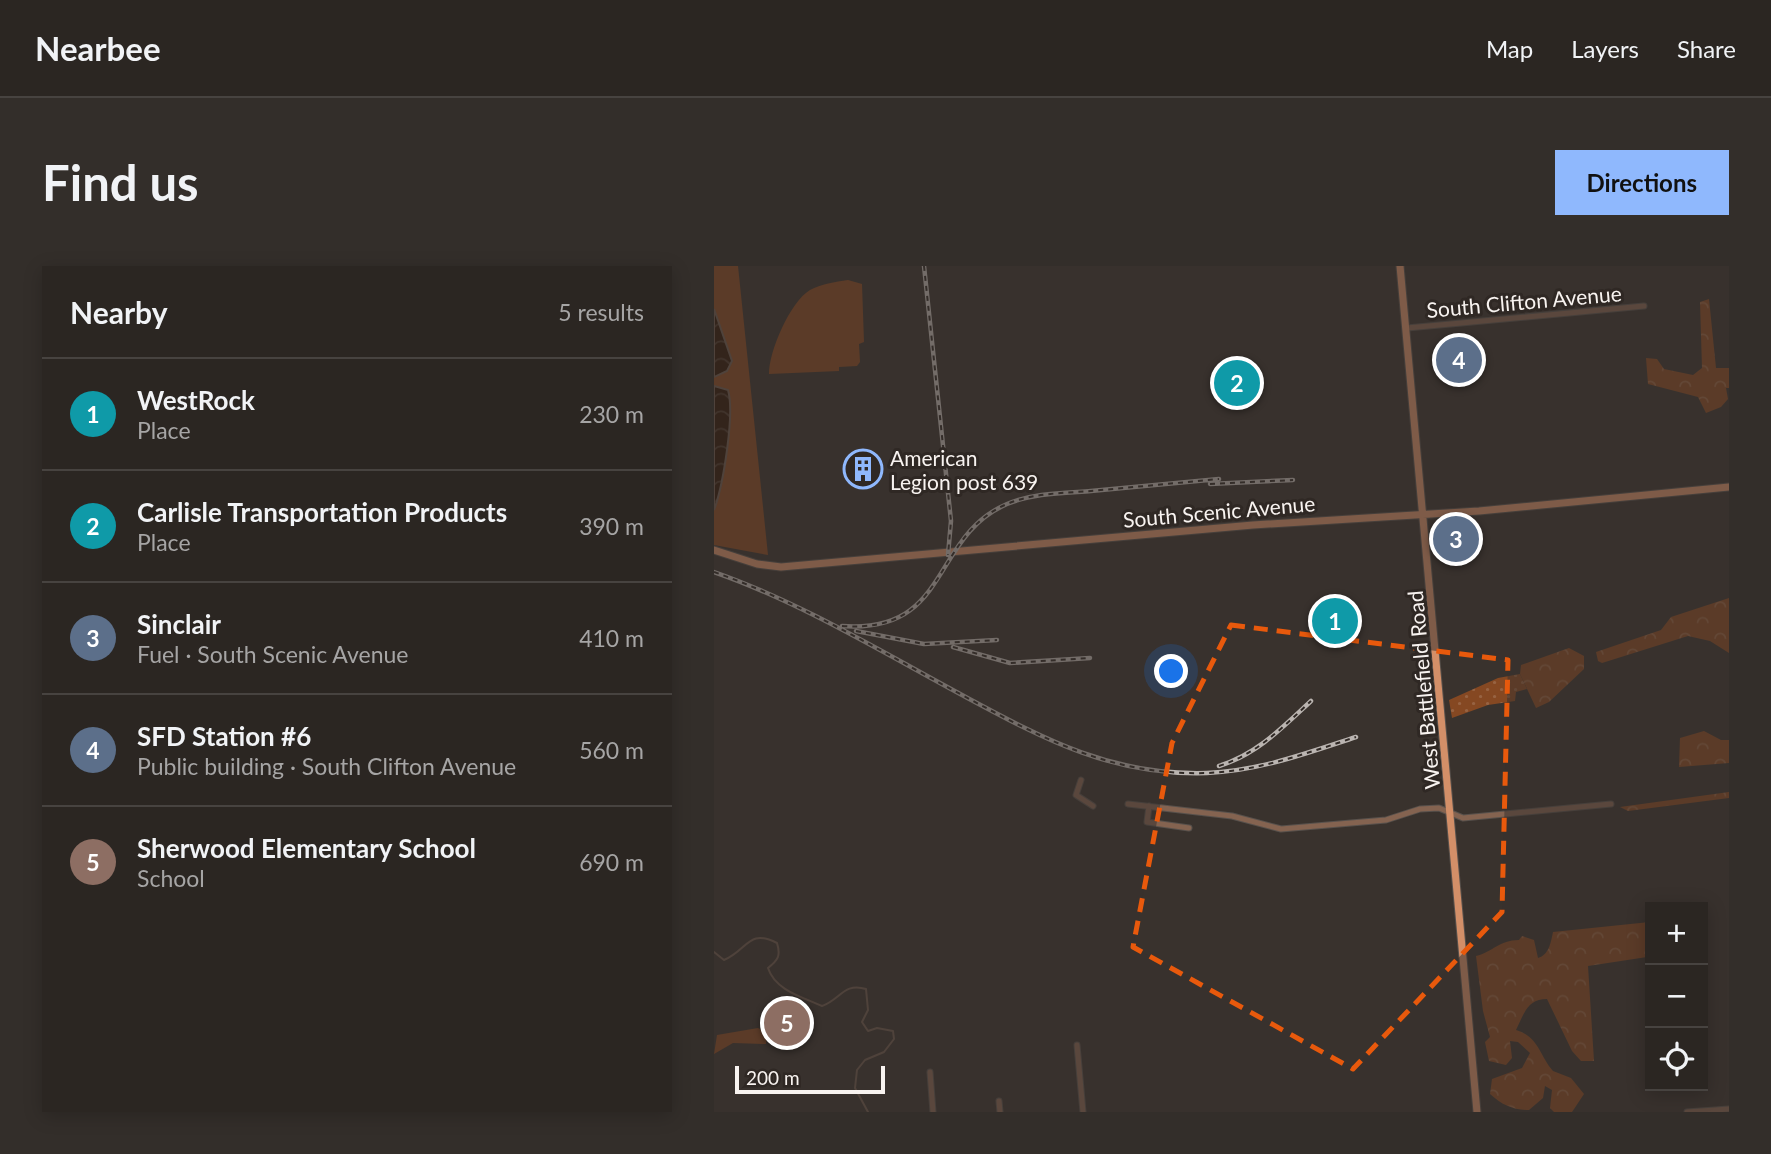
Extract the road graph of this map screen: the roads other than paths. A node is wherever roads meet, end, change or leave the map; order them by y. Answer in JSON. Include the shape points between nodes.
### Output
{"nodes":[{"id":1,"x":1400,"y":266,"type":"edge"},
{"id":2,"x":1644,"y":306,"type":"dead end"},
{"id":3,"x":1407,"y":328,"type":"junction"},
{"id":4,"x":1729,"y":487,"type":"edge"},
{"id":5,"x":1425,"y":515,"type":"junction"},
{"id":6,"x":714,"y":550,"type":"edge"},
{"id":7,"x":1081,"y":780,"type":"dead end"},
{"id":8,"x":1128,"y":804,"type":"dead end"},
{"id":9,"x":1611,"y":804,"type":"dead end"},
{"id":10,"x":1093,"y":806,"type":"dead end"},
{"id":11,"x":1149,"y":806,"type":"junction"},
{"id":12,"x":1451,"y":813,"type":"junction"},
{"id":13,"x":1189,"y":828,"type":"dead end"},
{"id":14,"x":1077,"y":1045,"type":"dead end"},
{"id":15,"x":930,"y":1072,"type":"dead end"},
{"id":16,"x":1475,"y":1094,"type":"junction"},
{"id":17,"x":999,"y":1101,"type":"dead end"},
{"id":18,"x":1729,"y":1109,"type":"edge"},
{"id":19,"x":933,"y":1112,"type":"edge"},
{"id":20,"x":1000,"y":1112,"type":"edge"},
{"id":21,"x":1083,"y":1112,"type":"edge"},
{"id":22,"x":1477,"y":1112,"type":"edge"},
{"id":23,"x":1486,"y":1112,"type":"edge"},
{"id":24,"x":1687,"y":1112,"type":"edge"}],
"edges":[{"from":1,"to":3,"type":"main road","name":"West Battlefield Road"},
{"from":2,"to":3,"type":"street","name":"South Clifton Avenue"},
{"from":3,"to":5,"type":"main road","name":"West Battlefield Road"},
{"from":4,"to":5,"type":"main road","name":"South Scenic Avenue"},
{"from":5,"to":6,"type":"main road","name":"South Scenic Avenue","via":[[1252,525],[781,567]]},
{"from":5,"to":12,"type":"main road","name":"West Battlefield Road"},
{"from":7,"to":10,"type":"street","via":[[1076,795]]},
{"from":8,"to":11,"type":"street"},
{"from":9,"to":12,"type":"street","via":[[1463,818]]},
{"from":11,"to":12,"type":"street","via":[[1232,816],[1280,829],[1386,820],[1420,809]]},
{"from":11,"to":13,"type":"street","via":[[1147,822]]},
{"from":12,"to":16,"type":"main road","name":"West Battlefield Road"},
{"from":14,"to":21,"type":"street"},
{"from":15,"to":19,"type":"street"},
{"from":16,"to":22,"type":"main road","name":"West Battlefield Road"},
{"from":16,"to":23,"type":"main road"},
{"from":17,"to":20,"type":"street"},
{"from":18,"to":24,"type":"street"}]}
